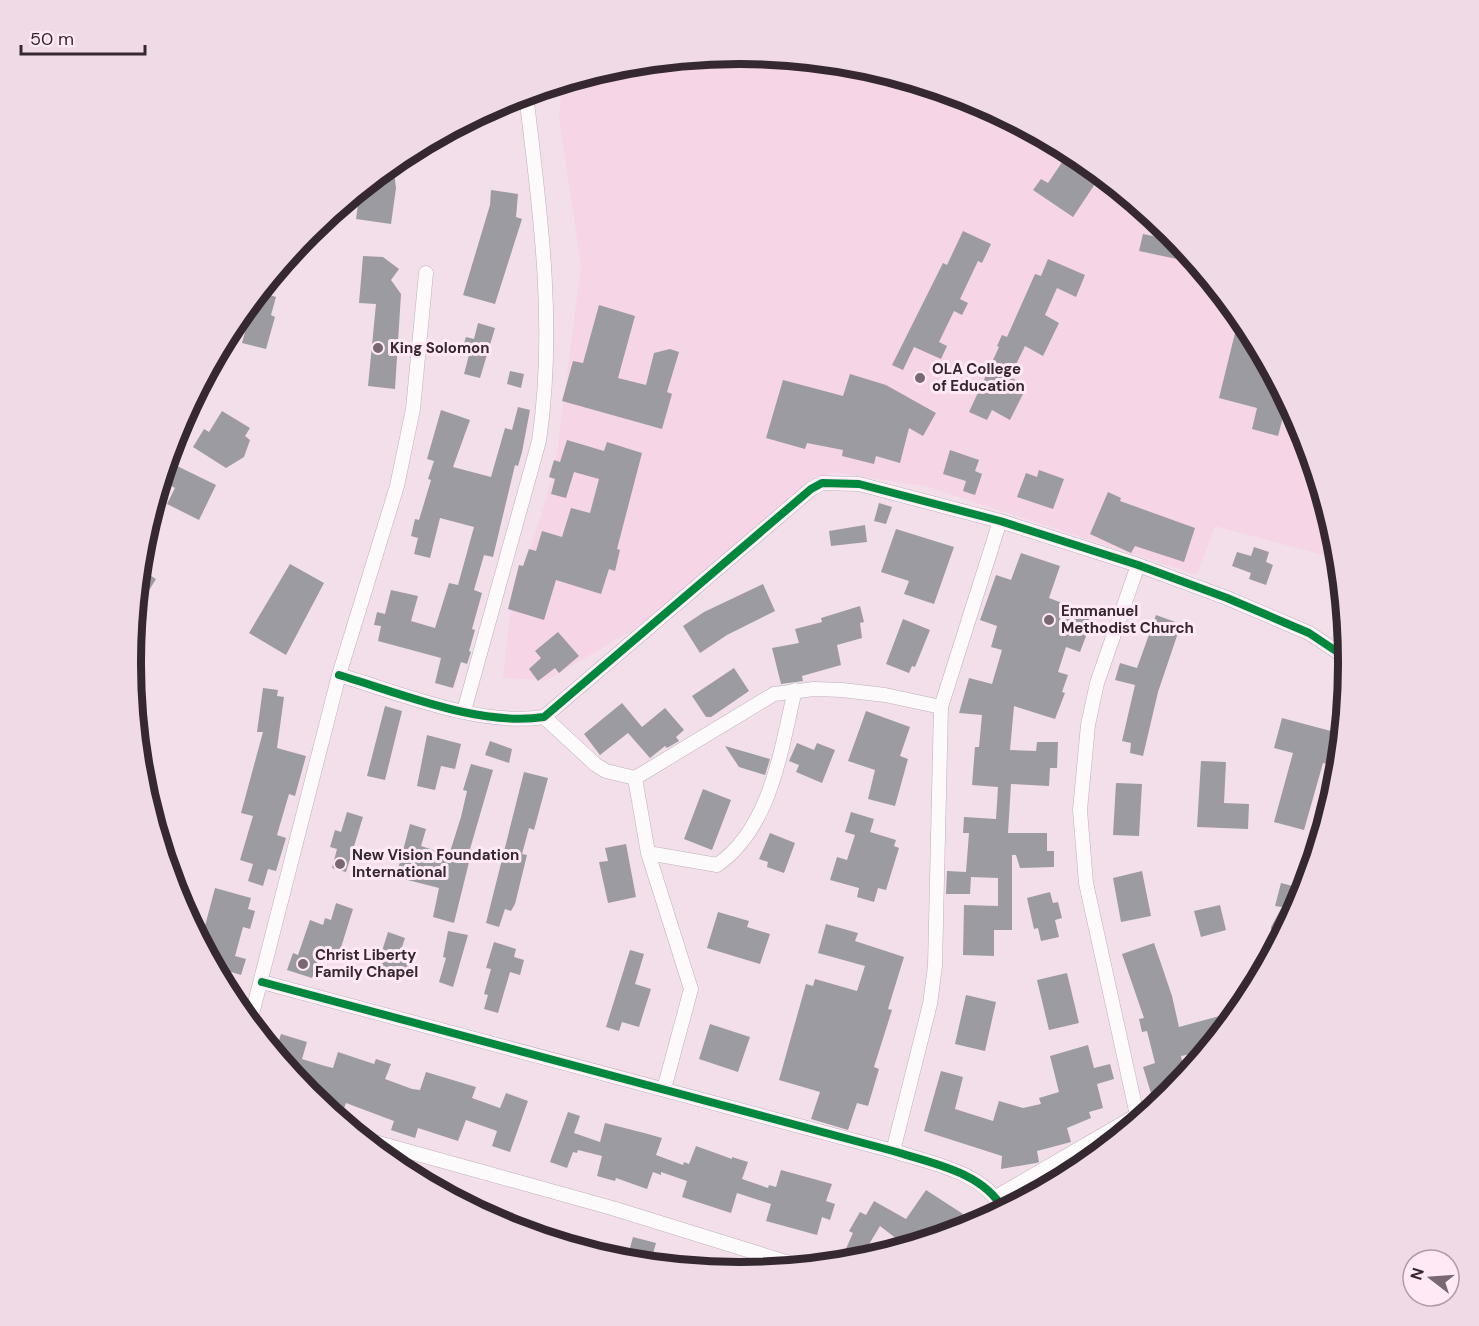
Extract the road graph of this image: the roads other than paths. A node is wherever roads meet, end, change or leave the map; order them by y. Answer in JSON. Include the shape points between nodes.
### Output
{"nodes":[{"id":1,"x":526,"y":104,"type":"edge"},
{"id":2,"x":426,"y":273,"type":"dead end"},
{"id":3,"x":1000,"y":521,"type":"junction"},
{"id":4,"x":1138,"y":565,"type":"junction"},
{"id":5,"x":1338,"y":652,"type":"edge"},
{"id":6,"x":339,"y":675,"type":"junction"},
{"id":7,"x":795,"y":690,"type":"junction"},
{"id":8,"x":941,"y":707,"type":"junction"},
{"id":9,"x":464,"y":711,"type":"junction"},
{"id":10,"x":544,"y":717,"type":"junction"},
{"id":11,"x":635,"y":778,"type":"junction"},
{"id":12,"x":648,"y":853,"type":"junction"},
{"id":13,"x":262,"y":981,"type":"junction"},
{"id":14,"x":253,"y":1011,"type":"edge"},
{"id":15,"x":664,"y":1089,"type":"junction"},
{"id":16,"x":1140,"y":1107,"type":"edge"},
{"id":17,"x":1105,"y":1137,"type":"edge"},
{"id":18,"x":384,"y":1145,"type":"edge"},
{"id":19,"x":894,"y":1151,"type":"junction"},
{"id":20,"x":1010,"y":1197,"type":"edge"},
{"id":21,"x":999,"y":1202,"type":"edge"},
{"id":22,"x":779,"y":1260,"type":"edge"}],
"edges":[{"from":1,"to":9,"type":"street","via":[[543,247],[545,400],[539,441]]},
{"from":2,"to":6,"type":"street","via":[[413,409],[399,475]]},
{"from":3,"to":4,"type":"street"},
{"from":3,"to":8,"type":"street"},
{"from":3,"to":10,"type":"street","via":[[859,483],[822,483],[705,577]]},
{"from":4,"to":5,"type":"street","via":[[1309,633]]},
{"from":4,"to":16,"type":"street","via":[[1096,682],[1080,810],[1086,882]]},
{"from":6,"to":9,"type":"street"},
{"from":6,"to":13,"type":"street"},
{"from":7,"to":8,"type":"street","via":[[885,694]]},
{"from":7,"to":11,"type":"street","via":[[767,696]]},
{"from":7,"to":12,"type":"street","via":[[765,800],[728,858],[717,865]]},
{"from":8,"to":19,"type":"street","via":[[935,966]]},
{"from":9,"to":10,"type":"street","via":[[528,720]]},
{"from":10,"to":11,"type":"street","via":[[596,765]]},
{"from":11,"to":12,"type":"street"},
{"from":12,"to":15,"type":"street","via":[[691,989]]},
{"from":13,"to":14,"type":"street"},
{"from":13,"to":15,"type":"street"},
{"from":15,"to":19,"type":"street"},
{"from":17,"to":20,"type":"street"},
{"from":18,"to":22,"type":"street"},
{"from":19,"to":21,"type":"street","via":[[957,1172]]}]}
